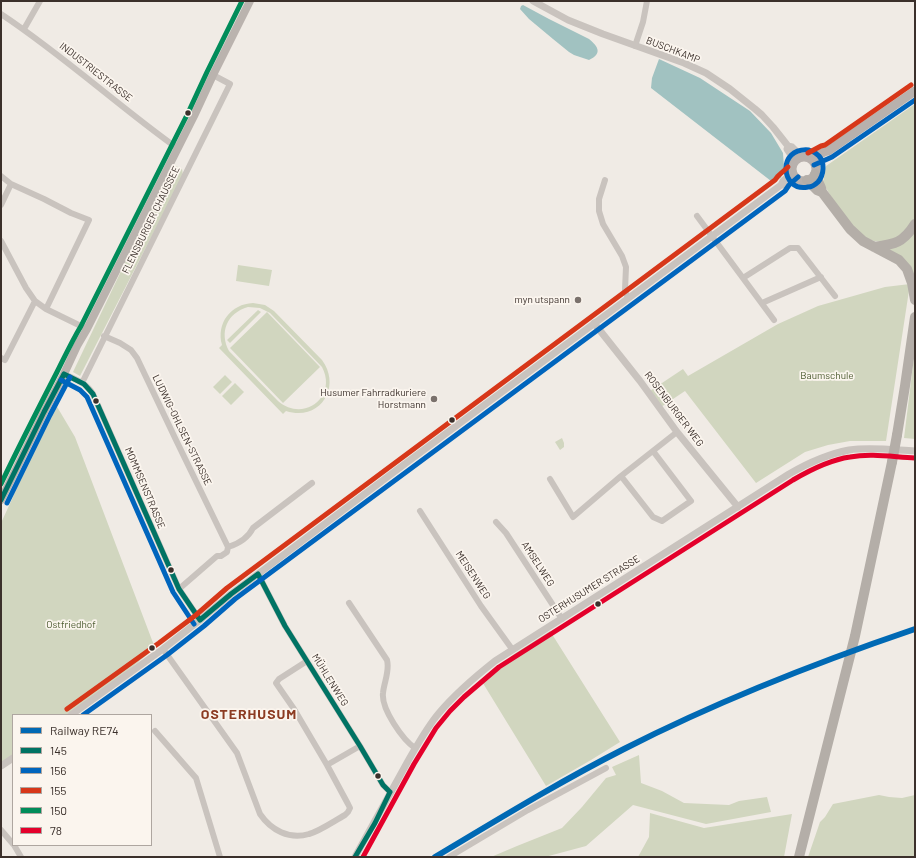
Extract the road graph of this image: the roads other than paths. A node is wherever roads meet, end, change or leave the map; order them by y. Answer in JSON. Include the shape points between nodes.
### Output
{"nodes":[{"id":1,"x":40,"y":1,"type":"edge"},
{"id":2,"x":250,"y":1,"type":"edge"},
{"id":3,"x":533,"y":1,"type":"edge"},
{"id":4,"x":647,"y":1,"type":"edge"},
{"id":5,"x":1,"y":14,"type":"edge"},
{"id":6,"x":24,"y":30,"type":"junction"},
{"id":7,"x":635,"y":46,"type":"junction"},
{"id":8,"x":213,"y":75,"type":"junction"},
{"id":9,"x":915,"y":90,"type":"edge"},
{"id":10,"x":177,"y":148,"type":"junction"},
{"id":11,"x":808,"y":166,"type":"junction"},
{"id":12,"x":795,"y":175,"type":"junction"},
{"id":13,"x":1,"y":176,"type":"edge"},
{"id":14,"x":605,"y":180,"type":"dead end"},
{"id":15,"x":11,"y":184,"type":"junction"},
{"id":16,"x":1,"y":205,"type":"edge"},
{"id":17,"x":697,"y":216,"type":"dead end"},
{"id":18,"x":915,"y":224,"type":"edge"},
{"id":19,"x":712,"y":236,"type":"junction"},
{"id":20,"x":1,"y":241,"type":"edge"},
{"id":21,"x":874,"y":247,"type":"junction"},
{"id":22,"x":821,"y":277,"type":"junction"},
{"id":23,"x":744,"y":278,"type":"junction"},
{"id":24,"x":835,"y":296,"type":"dead end"},
{"id":25,"x":628,"y":298,"type":"junction"},
{"id":26,"x":915,"y":300,"type":"edge"},
{"id":27,"x":35,"y":301,"type":"junction"},
{"id":28,"x":762,"y":303,"type":"junction"},
{"id":29,"x":46,"y":309,"type":"junction"},
{"id":30,"x":915,"y":317,"type":"edge"},
{"id":31,"x":774,"y":320,"type":"dead end"},
{"id":32,"x":594,"y":323,"type":"junction"},
{"id":33,"x":87,"y":329,"type":"junction"},
{"id":34,"x":104,"y":336,"type":"junction"},
{"id":35,"x":1,"y":358,"type":"edge"},
{"id":36,"x":64,"y":374,"type":"junction"},
{"id":37,"x":82,"y":383,"type":"junction"},
{"id":38,"x":677,"y":432,"type":"junction"},
{"id":39,"x":653,"y":451,"type":"junction"},
{"id":40,"x":915,"y":451,"type":"edge"},
{"id":41,"x":621,"y":476,"type":"junction"},
{"id":42,"x":550,"y":480,"type":"dead end"},
{"id":43,"x":312,"y":483,"type":"dead end"},
{"id":44,"x":1,"y":500,"type":"edge"},
{"id":45,"x":738,"y":507,"type":"junction"},
{"id":46,"x":420,"y":511,"type":"dead end"},
{"id":47,"x":496,"y":522,"type":"dead end"},
{"id":48,"x":228,"y":547,"type":"junction"},
{"id":49,"x":258,"y":574,"type":"junction"},
{"id":50,"x":179,"y":589,"type":"junction"},
{"id":51,"x":349,"y":603,"type":"dead end"},
{"id":52,"x":562,"y":619,"type":"junction"},
{"id":53,"x":200,"y":620,"type":"junction"},
{"id":54,"x":163,"y":649,"type":"junction"},
{"id":55,"x":512,"y":649,"type":"junction"},
{"id":56,"x":307,"y":661,"type":"junction"},
{"id":57,"x":72,"y":714,"type":"edge"},
{"id":58,"x":155,"y":731,"type":"dead end"},
{"id":59,"x":360,"y":746,"type":"junction"},
{"id":60,"x":415,"y":748,"type":"junction"},
{"id":61,"x":12,"y":759,"type":"edge"},
{"id":62,"x":1,"y":766,"type":"edge"},
{"id":63,"x":327,"y":766,"type":"junction"},
{"id":64,"x":606,"y":768,"type":"dead end"},
{"id":65,"x":390,"y":792,"type":"junction"},
{"id":66,"x":1,"y":830,"type":"edge"},
{"id":67,"x":12,"y":843,"type":"edge"},
{"id":68,"x":14,"y":846,"type":"edge"},
{"id":69,"x":21,"y":857,"type":"edge"},
{"id":70,"x":220,"y":857,"type":"edge"},
{"id":71,"x":356,"y":857,"type":"edge"},
{"id":72,"x":449,"y":857,"type":"edge"},
{"id":73,"x":799,"y":857,"type":"edge"}],
"edges":[{"from":1,"to":6,"type":"street"},
{"from":2,"to":8,"type":"main road","name":"FLENSBURGER CHAUSSEE"},
{"from":3,"to":7,"type":"street","name":"BUSCHKAMP","via":[[568,20]]},
{"from":4,"to":7,"type":"street"},
{"from":5,"to":6,"type":"street","name":"INDUSTRIESTRASSE"},
{"from":6,"to":10,"type":"street","name":"INDUSTRIESTRASSE"},
{"from":7,"to":11,"type":"street","name":"BUSCHKAMP","via":[[684,63],[706,73],[730,89],[762,115]]},
{"from":8,"to":10,"type":"main road","name":"FLENSBURGER CHAUSSEE"},
{"from":8,"to":34,"type":"street","name":"FLENSBURGER CHAUSSEE","via":[[230,84]]},
{"from":9,"to":11,"type":"main road","via":[[828,151],[827,155]]},
{"from":10,"to":33,"type":"main road","name":"FLENSBURGER CHAUSSEE"},
{"from":11,"to":12,"type":"main road","via":[[793,165]]},
{"from":11,"to":12,"type":"main road","via":[[804,181]]},
{"from":11,"to":21,"type":"highway","via":[[822,192],[850,229]]},
{"from":12,"to":19,"type":"street","via":[[783,181]]},
{"from":13,"to":15,"type":"street"},
{"from":14,"to":25,"type":"street","via":[[599,210],[603,224],[626,267],[625,290]]},
{"from":15,"to":16,"type":"street"},
{"from":15,"to":29,"type":"street","via":[[89,220]]},
{"from":17,"to":19,"type":"street"},
{"from":18,"to":21,"type":"highway","via":[[900,241]]},
{"from":19,"to":23,"type":"street"},
{"from":19,"to":25,"type":"street"},
{"from":20,"to":27,"type":"street"},
{"from":21,"to":26,"type":"highway","via":[[899,260],[907,270]]},
{"from":22,"to":23,"type":"street","via":[[798,248],[790,248]]},
{"from":22,"to":24,"type":"street"},
{"from":22,"to":28,"type":"street"},
{"from":23,"to":28,"type":"street"},
{"from":25,"to":32,"type":"street"},
{"from":27,"to":29,"type":"street"},
{"from":27,"to":35,"type":"street","via":[[5,360]]},
{"from":28,"to":31,"type":"street"},
{"from":29,"to":33,"type":"street"},
{"from":30,"to":73,"type":"highway","bridge":true,"via":[[892,462],[855,636]]},
{"from":32,"to":38,"type":"street","name":"ROSENBURGER WEG"},
{"from":32,"to":49,"type":"street"},
{"from":33,"to":36,"type":"main road","name":"FLENSBURGER CHAUSSEE"},
{"from":34,"to":37,"type":"street","name":"FLENSBURGER CHAUSSEE"},
{"from":34,"to":48,"type":"street","name":"LUDWIG-OHLSEN-STRASSE","via":[[120,342],[137,358]]},
{"from":36,"to":37,"type":"street","name":"MOMMSENSTRASSE"},
{"from":36,"to":44,"type":"main road","name":"FLENSBURGER CHAUSSEE"},
{"from":37,"to":50,"type":"street","name":"MOMMSENSTRASSE","via":[[93,394]]},
{"from":38,"to":39,"type":"street"},
{"from":38,"to":45,"type":"street","name":"ROSENBURGER WEG"},
{"from":39,"to":41,"type":"street"},
{"from":39,"to":41,"type":"street","via":[[691,501],[662,521],[653,517]]},
{"from":40,"to":45,"type":"street","name":"OSTERHUSUMER STRASSE","via":[[850,450],[830,455],[808,463]]},
{"from":41,"to":42,"type":"street","via":[[573,516]]},
{"from":43,"to":48,"type":"street","via":[[253,528],[250,534]]},
{"from":45,"to":52,"type":"street","name":"OSTERHUSUMER STRASSE"},
{"from":46,"to":55,"type":"street","name":"MEISENWEG"},
{"from":47,"to":52,"type":"street","name":"AMSELWEG","via":[[506,532]]},
{"from":48,"to":50,"type":"street","via":[[227,552],[217,556]]},
{"from":49,"to":53,"type":"street"},
{"from":49,"to":56,"type":"street","name":"MÜHLENWEG"},
{"from":50,"to":53,"type":"street","name":"MOMMSENSTRASSE"},
{"from":51,"to":60,"type":"street","via":[[387,660],[383,703],[394,724]]},
{"from":52,"to":55,"type":"street","name":"OSTERHUSUMER STRASSE"},
{"from":53,"to":54,"type":"street"},
{"from":54,"to":57,"type":"street"},
{"from":54,"to":63,"type":"street","via":[[237,753],[260,814],[275,829],[287,835],[301,836],[348,812],[350,808]]},
{"from":55,"to":60,"type":"street","name":"OSTERHUSUMER STRASSE","via":[[477,676],[440,712]]},
{"from":56,"to":59,"type":"street","name":"MÜHLENWEG"},
{"from":56,"to":63,"type":"street","via":[[276,682]]},
{"from":58,"to":70,"type":"street","via":[[196,778]]},
{"from":59,"to":63,"type":"street"},
{"from":59,"to":65,"type":"street","name":"MÜHLENWEG","via":[[383,785]]},
{"from":60,"to":65,"type":"street","name":"OSTERHUSUMER STRASSE"},
{"from":61,"to":62,"type":"street"},
{"from":64,"to":72,"type":"street"},
{"from":65,"to":71,"type":"street","name":"OSTERHUSUMER STRASSE"},
{"from":66,"to":67,"type":"street"},
{"from":68,"to":69,"type":"street"}]}
